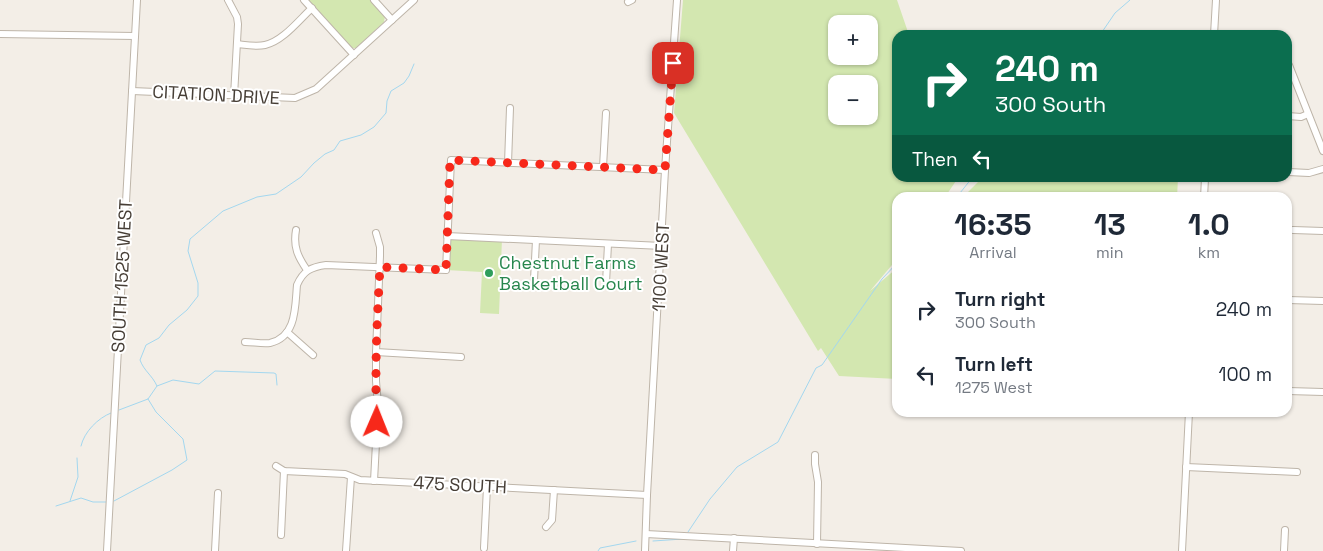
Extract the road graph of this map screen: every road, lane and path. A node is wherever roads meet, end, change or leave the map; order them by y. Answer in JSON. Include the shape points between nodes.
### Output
{"nodes":[{"id":1,"x":137,"y":0,"type":"edge"},
{"id":2,"x":228,"y":0,"type":"edge"},
{"id":3,"x":304,"y":0,"type":"edge"},
{"id":4,"x":374,"y":0,"type":"edge"},
{"id":5,"x":414,"y":0,"type":"edge"},
{"id":6,"x":677,"y":0,"type":"edge"},
{"id":7,"x":1216,"y":0,"type":"edge"},
{"id":8,"x":312,"y":8,"type":"junction"},
{"id":9,"x":392,"y":20,"type":"junction"},
{"id":10,"x":1214,"y":30,"type":"edge"},
{"id":11,"x":0,"y":34,"type":"edge"},
{"id":12,"x":135,"y":36,"type":"junction"},
{"id":13,"x":237,"y":44,"type":"junction"},
{"id":14,"x":354,"y":54,"type":"junction"},
{"id":15,"x":1292,"y":73,"type":"edge"},
{"id":16,"x":132,"y":91,"type":"junction"},
{"id":17,"x":234,"y":96,"type":"junction"},
{"id":18,"x":510,"y":108,"type":"dead end"},
{"id":19,"x":606,"y":113,"type":"dead end"},
{"id":20,"x":1308,"y":114,"type":"junction"},
{"id":21,"x":1292,"y":116,"type":"edge"},
{"id":22,"x":1323,"y":151,"type":"edge"},
{"id":23,"x":508,"y":163,"type":"junction"},
{"id":24,"x":603,"y":167,"type":"junction"},
{"id":25,"x":1323,"y":169,"type":"edge"},
{"id":26,"x":665,"y":170,"type":"junction"},
{"id":27,"x":1292,"y":172,"type":"edge"},
{"id":28,"x":296,"y":230,"type":"dead end"},
{"id":29,"x":1293,"y":230,"type":"dead end"},
{"id":30,"x":1323,"y":231,"type":"edge"},
{"id":31,"x":376,"y":233,"type":"dead end"},
{"id":32,"x":447,"y":236,"type":"junction"},
{"id":33,"x":536,"y":240,"type":"junction"},
{"id":34,"x":608,"y":244,"type":"junction"},
{"id":35,"x":662,"y":246,"type":"junction"},
{"id":36,"x":380,"y":267,"type":"junction"},
{"id":37,"x":307,"y":270,"type":"junction"},
{"id":38,"x":534,"y":280,"type":"dead end"},
{"id":39,"x":606,"y":283,"type":"dead end"},
{"id":40,"x":1292,"y":300,"type":"edge"},
{"id":41,"x":1323,"y":302,"type":"edge"},
{"id":42,"x":286,"y":332,"type":"junction"},
{"id":43,"x":245,"y":342,"type":"dead end"},
{"id":44,"x":376,"y":352,"type":"junction"},
{"id":45,"x":313,"y":355,"type":"dead end"},
{"id":46,"x":461,"y":357,"type":"dead end"},
{"id":47,"x":1292,"y":391,"type":"edge"},
{"id":48,"x":1323,"y":392,"type":"edge"},
{"id":49,"x":1189,"y":417,"type":"edge"},
{"id":50,"x":815,"y":455,"type":"dead end"},
{"id":51,"x":276,"y":466,"type":"dead end"},
{"id":52,"x":1186,"y":467,"type":"junction"},
{"id":53,"x":284,"y":471,"type":"junction"},
{"id":54,"x":1297,"y":472,"type":"dead end"},
{"id":55,"x":351,"y":477,"type":"junction"},
{"id":56,"x":374,"y":481,"type":"junction"},
{"id":57,"x":487,"y":487,"type":"junction"},
{"id":58,"x":554,"y":490,"type":"junction"},
{"id":59,"x":218,"y":492,"type":"dead end"},
{"id":60,"x":647,"y":495,"type":"junction"},
{"id":61,"x":546,"y":527,"type":"dead end"},
{"id":62,"x":1286,"y":530,"type":"dead end"},
{"id":63,"x":646,"y":534,"type":"junction"},
{"id":64,"x":281,"y":535,"type":"dead end"},
{"id":65,"x":734,"y":538,"type":"junction"},
{"id":66,"x":818,"y":546,"type":"edge"},
{"id":67,"x":484,"y":548,"type":"dead end"},
{"id":68,"x":107,"y":551,"type":"edge"},
{"id":69,"x":214,"y":551,"type":"edge"},
{"id":70,"x":346,"y":551,"type":"edge"},
{"id":71,"x":645,"y":551,"type":"edge"},
{"id":72,"x":733,"y":551,"type":"edge"},
{"id":73,"x":961,"y":551,"type":"edge"},
{"id":74,"x":1182,"y":551,"type":"edge"},
{"id":75,"x":1284,"y":551,"type":"edge"}],
"edges":[{"from":1,"to":12,"type":"street","name":"SOUTH 1525 WEST"},
{"from":2,"to":13,"type":"street","via":[[237,17]]},
{"from":3,"to":8,"type":"street"},
{"from":4,"to":9,"type":"street"},
{"from":5,"to":9,"type":"street","name":"CITATION DRIVE"},
{"from":6,"to":26,"type":"street","name":"1100 WEST"},
{"from":7,"to":10,"type":"street"},
{"from":8,"to":13,"type":"street","via":[[266,45]]},
{"from":8,"to":14,"type":"street"},
{"from":9,"to":14,"type":"street","name":"CITATION DRIVE"},
{"from":11,"to":12,"type":"street"},
{"from":12,"to":16,"type":"street","name":"SOUTH 1525 WEST"},
{"from":13,"to":17,"type":"street"},
{"from":14,"to":17,"type":"street","name":"CITATION DRIVE","via":[[316,89],[295,98]]},
{"from":15,"to":20,"type":"street"},
{"from":16,"to":17,"type":"street","name":"CITATION DRIVE"},
{"from":16,"to":68,"type":"street","name":"SOUTH 1525 WEST"},
{"from":18,"to":23,"type":"street"},
{"from":19,"to":24,"type":"street"},
{"from":20,"to":21,"type":"street"},
{"from":20,"to":22,"type":"street"},
{"from":23,"to":24,"type":"street"},
{"from":23,"to":32,"type":"street","via":[[450,160]]},
{"from":24,"to":26,"type":"street"},
{"from":25,"to":27,"type":"street","via":[[1309,173]]},
{"from":26,"to":35,"type":"street","name":"1100 WEST"},
{"from":28,"to":37,"type":"street","via":[[295,247]]},
{"from":29,"to":30,"type":"street"},
{"from":31,"to":36,"type":"street"},
{"from":32,"to":33,"type":"street"},
{"from":32,"to":36,"type":"street","via":[[446,270]]},
{"from":33,"to":34,"type":"street"},
{"from":33,"to":38,"type":"street"},
{"from":34,"to":35,"type":"street"},
{"from":34,"to":39,"type":"street"},
{"from":35,"to":60,"type":"street","name":"1100 WEST"},
{"from":36,"to":37,"type":"street","via":[[326,265]]},
{"from":36,"to":44,"type":"street"},
{"from":37,"to":42,"type":"street","via":[[297,286],[295,315]]},
{"from":40,"to":41,"type":"street"},
{"from":42,"to":43,"type":"street","via":[[270,342]]},
{"from":42,"to":45,"type":"street"},
{"from":44,"to":46,"type":"street"},
{"from":44,"to":56,"type":"street","via":[[378,405]]},
{"from":47,"to":48,"type":"street"},
{"from":49,"to":52,"type":"street"},
{"from":50,"to":66,"type":"street"},
{"from":51,"to":53,"type":"street","name":"475 SOUTH"},
{"from":52,"to":54,"type":"street"},
{"from":52,"to":74,"type":"street"},
{"from":53,"to":55,"type":"street","name":"475 SOUTH"},
{"from":53,"to":64,"type":"street"},
{"from":55,"to":56,"type":"street","name":"475 SOUTH"},
{"from":55,"to":70,"type":"street"},
{"from":56,"to":57,"type":"street","name":"475 SOUTH"},
{"from":57,"to":58,"type":"street","name":"475 SOUTH"},
{"from":57,"to":67,"type":"street"},
{"from":58,"to":60,"type":"street","name":"475 SOUTH"},
{"from":58,"to":61,"type":"street","via":[[552,520]]},
{"from":59,"to":69,"type":"street"},
{"from":60,"to":63,"type":"street","name":"1100 WEST"},
{"from":62,"to":75,"type":"street"},
{"from":63,"to":65,"type":"street"},
{"from":63,"to":71,"type":"street","name":"1100 WEST"},
{"from":65,"to":66,"type":"street"},
{"from":65,"to":72,"type":"street"},
{"from":66,"to":73,"type":"street"}]}
